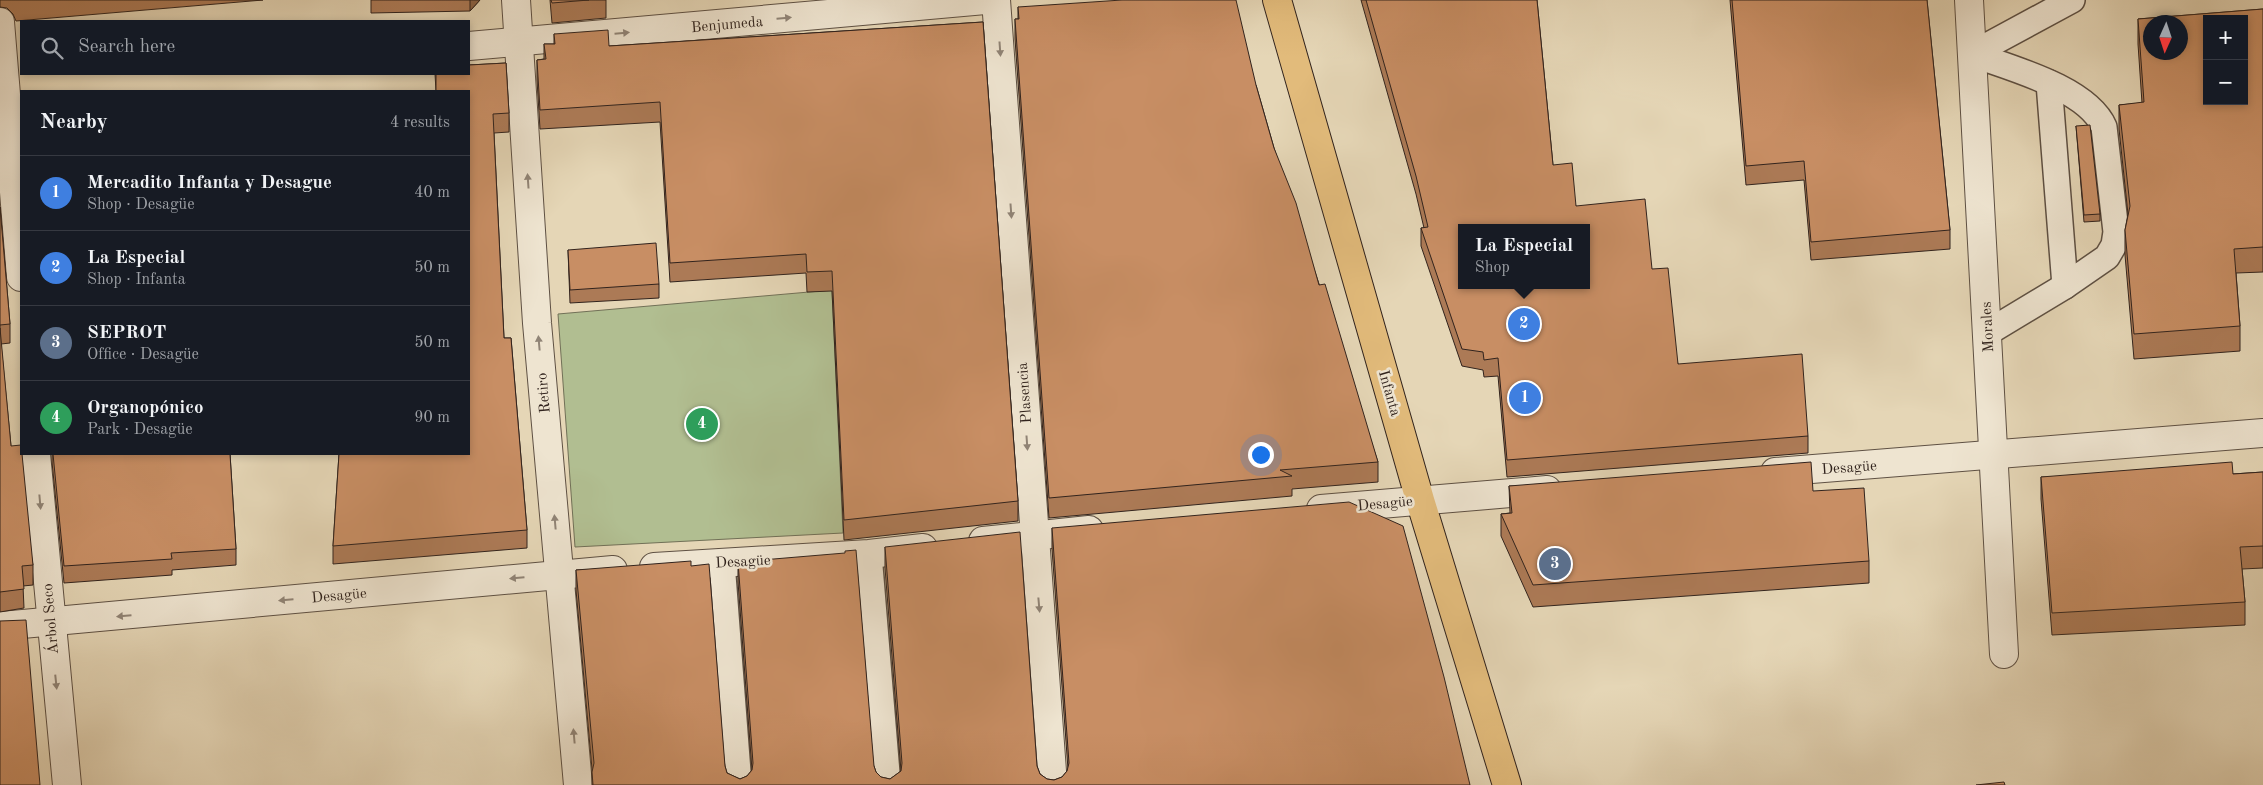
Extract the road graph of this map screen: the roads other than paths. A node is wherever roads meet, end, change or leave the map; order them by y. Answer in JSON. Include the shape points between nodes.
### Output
{"nodes":[{"id":1,"x":516,"y":0,"type":"edge"},
{"id":2,"x":985,"y":0,"type":"edge"},
{"id":3,"x":996,"y":0,"type":"edge"},
{"id":4,"x":1277,"y":0,"type":"edge"},
{"id":5,"x":1970,"y":0,"type":"edge"},
{"id":6,"x":2072,"y":0,"type":"edge"},
{"id":7,"x":0,"y":22,"type":"edge"},
{"id":8,"x":519,"y":43,"type":"junction"},
{"id":9,"x":470,"y":46,"type":"edge"},
{"id":10,"x":1972,"y":54,"type":"junction"},
{"id":11,"x":8,"y":73,"type":"edge"},
{"id":12,"x":2049,"y":83,"type":"junction"},
{"id":13,"x":20,"y":261,"type":"edge"},
{"id":14,"x":2065,"y":286,"type":"junction"},
{"id":15,"x":1987,"y":333,"type":"junction"},
{"id":16,"x":2263,"y":433,"type":"edge"},
{"id":17,"x":36,"y":455,"type":"edge"},
{"id":18,"x":1994,"y":456,"type":"junction"},
{"id":19,"x":1746,"y":474,"type":"edge"},
{"id":20,"x":1568,"y":488,"type":"edge"},
{"id":21,"x":1420,"y":500,"type":"junction"},
{"id":22,"x":1301,"y":510,"type":"edge"},
{"id":23,"x":1113,"y":528,"type":"edge"},
{"id":24,"x":1034,"y":535,"type":"junction"},
{"id":25,"x":869,"y":554,"type":"junction"},
{"id":26,"x":722,"y":562,"type":"junction"},
{"id":27,"x":560,"y":574,"type":"junction"},
{"id":28,"x":50,"y":623,"type":"junction"},
{"id":29,"x":0,"y":626,"type":"edge"},
{"id":30,"x":2004,"y":654,"type":"dead end"},
{"id":31,"x":67,"y":785,"type":"edge"},
{"id":32,"x":578,"y":785,"type":"edge"},
{"id":33,"x":739,"y":785,"type":"edge"},
{"id":34,"x":888,"y":785,"type":"edge"},
{"id":35,"x":1053,"y":785,"type":"edge"},
{"id":36,"x":1507,"y":785,"type":"edge"}],
"edges":[{"from":1,"to":8,"type":"street","name":"Retiro"},
{"from":8,"to":2,"type":"street","name":"Benjumeda","one_way":true},
{"from":3,"to":24,"type":"street","name":"Plasencia","one_way":true},
{"from":4,"to":21,"type":"main road","name":"Infanta"},
{"from":5,"to":10,"type":"street","name":"Morales"},
{"from":6,"to":10,"type":"lane"},
{"from":7,"to":11,"type":"street"},
{"from":8,"to":9,"type":"street","name":"Benjumeda"},
{"from":27,"to":8,"type":"street","name":"Retiro","one_way":true,"via":[[537,324]]},
{"from":10,"to":12,"type":"lane"},
{"from":10,"to":15,"type":"street","name":"Morales"},
{"from":11,"to":13,"type":"street"},
{"from":12,"to":14,"type":"lane"},
{"from":12,"to":14,"type":"lane","via":[[2099,115],[2104,127],[2116,232],[2114,245],[2107,257]]},
{"from":14,"to":15,"type":"lane"},
{"from":15,"to":18,"type":"street","name":"Morales"},
{"from":16,"to":18,"type":"street","name":"Desagüe"},
{"from":17,"to":28,"type":"street","name":"Árbol Seco","one_way":true},
{"from":18,"to":19,"type":"street","name":"Desagüe"},
{"from":18,"to":30,"type":"street","name":"Morales"},
{"from":20,"to":21,"type":"street","name":"Desagüe"},
{"from":21,"to":22,"type":"street","name":"Desagüe"},
{"from":21,"to":36,"type":"main road","name":"Infanta"},
{"from":23,"to":24,"type":"street","name":"Desagüe"},
{"from":24,"to":25,"type":"street","name":"Desagüe"},
{"from":24,"to":35,"type":"street","name":"Plasencia","one_way":true},
{"from":25,"to":26,"type":"street","name":"Desagüe"},
{"from":25,"to":34,"type":"lane"},
{"from":26,"to":27,"type":"street","name":"Desagüe"},
{"from":26,"to":33,"type":"lane"},
{"from":27,"to":28,"type":"street","name":"Desagüe","one_way":true},
{"from":32,"to":27,"type":"street","name":"Retiro","one_way":true},
{"from":28,"to":29,"type":"street","name":"Desagüe"},
{"from":28,"to":31,"type":"street","name":"Árbol Seco","one_way":true}]}
